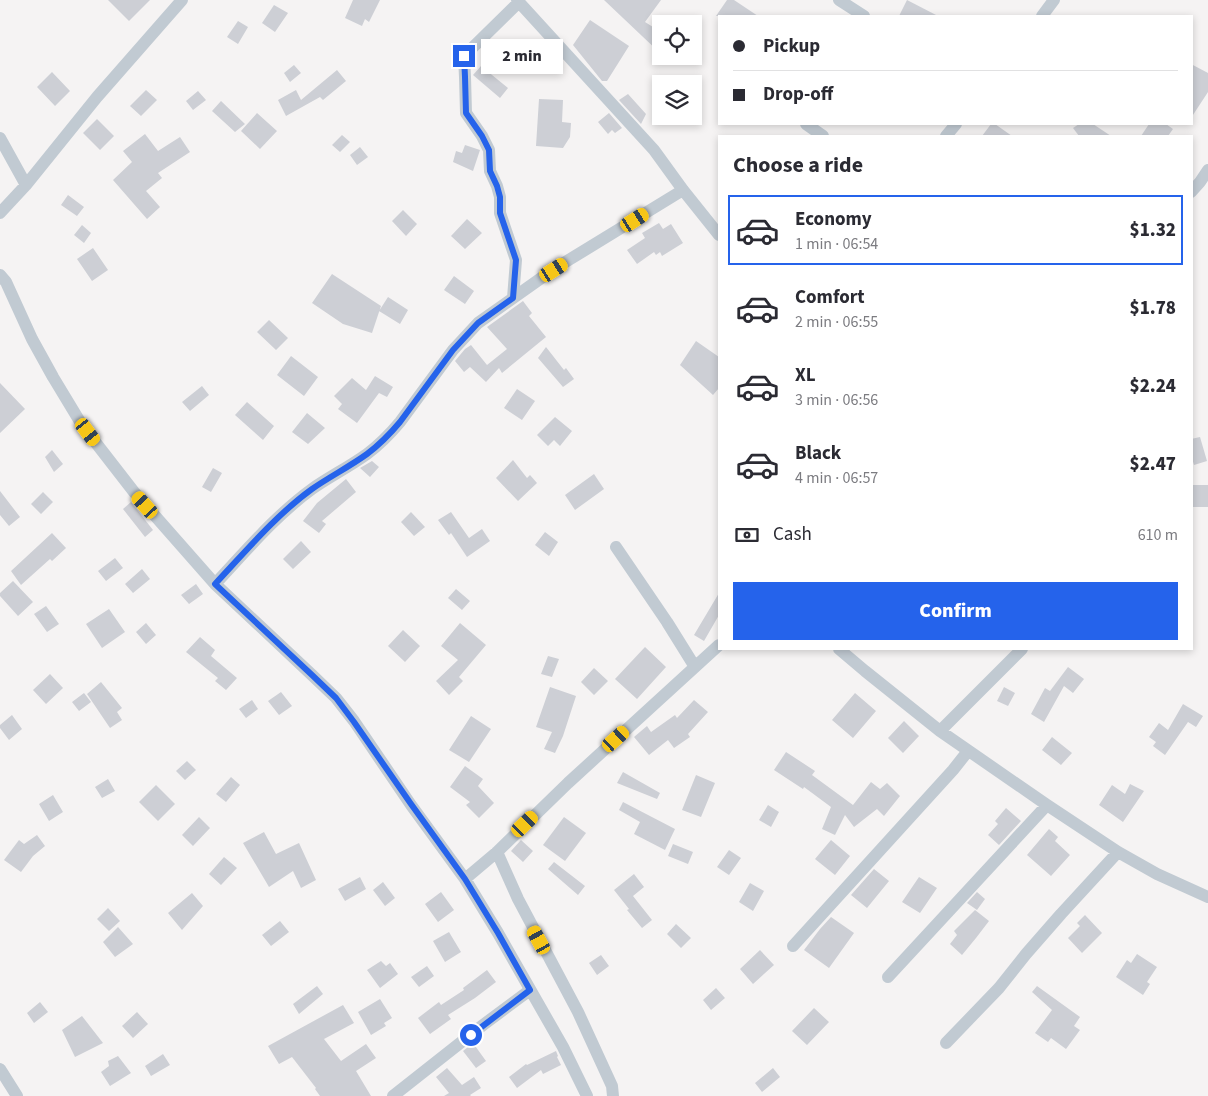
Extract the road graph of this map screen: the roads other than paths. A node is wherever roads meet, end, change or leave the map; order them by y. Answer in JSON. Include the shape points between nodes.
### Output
{"nodes":[{"id":1,"x":182,"y":0,"type":"edge"},
{"id":2,"x":839,"y":0,"type":"edge"},
{"id":3,"x":1054,"y":0,"type":"edge"},
{"id":4,"x":522,"y":2,"type":"edge"},
{"id":5,"x":862,"y":15,"type":"edge"},
{"id":6,"x":1043,"y":15,"type":"edge"},
{"id":7,"x":807,"y":125,"type":"edge"},
{"id":8,"x":955,"y":125,"type":"edge"},
{"id":9,"x":822,"y":135,"type":"edge"},
{"id":10,"x":947,"y":135,"type":"edge"},
{"id":11,"x":0,"y":138,"type":"edge"},
{"id":12,"x":1208,"y":170,"type":"edge"},
{"id":13,"x":1200,"y":182,"type":"junction"},
{"id":14,"x":26,"y":185,"type":"junction"},
{"id":15,"x":683,"y":190,"type":"junction"},
{"id":16,"x":1193,"y":190,"type":"edge"},
{"id":17,"x":1208,"y":193,"type":"edge"},
{"id":18,"x":0,"y":213,"type":"edge"},
{"id":19,"x":718,"y":234,"type":"edge"},
{"id":20,"x":0,"y":275,"type":"edge"},
{"id":21,"x":513,"y":298,"type":"junction"},
{"id":22,"x":616,"y":547,"type":"dead end"},
{"id":23,"x":215,"y":584,"type":"junction"},
{"id":24,"x":718,"y":646,"type":"edge"},
{"id":25,"x":840,"y":650,"type":"edge"},
{"id":26,"x":1021,"y":650,"type":"edge"},
{"id":27,"x":695,"y":667,"type":"junction"},
{"id":28,"x":940,"y":731,"type":"junction"},
{"id":29,"x":968,"y":751,"type":"junction"},
{"id":30,"x":1047,"y":805,"type":"junction"},
{"id":31,"x":497,"y":852,"type":"junction"},
{"id":32,"x":1118,"y":852,"type":"junction"},
{"id":33,"x":465,"y":879,"type":"junction"},
{"id":34,"x":1208,"y":897,"type":"edge"},
{"id":35,"x":793,"y":946,"type":"dead end"},
{"id":36,"x":888,"y":976,"type":"dead end"},
{"id":37,"x":530,"y":990,"type":"junction"},
{"id":38,"x":946,"y":1043,"type":"dead end"},
{"id":39,"x":0,"y":1069,"type":"edge"},
{"id":40,"x":17,"y":1096,"type":"edge"},
{"id":41,"x":393,"y":1096,"type":"edge"},
{"id":42,"x":587,"y":1096,"type":"edge"},
{"id":43,"x":613,"y":1096,"type":"edge"}],
"edges":[{"from":1,"to":14,"type":"street"},
{"from":2,"to":5,"type":"street"},
{"from":3,"to":6,"type":"street"},
{"from":4,"to":15,"type":"street","via":[[654,150]]},
{"from":4,"to":21,"type":"street","via":[[464,56],[466,113],[489,150],[490,171],[500,197],[500,213],[516,260]]},
{"from":7,"to":9,"type":"street"},
{"from":8,"to":10,"type":"street"},
{"from":11,"to":14,"type":"street"},
{"from":12,"to":13,"type":"street"},
{"from":13,"to":16,"type":"street"},
{"from":13,"to":17,"type":"street"},
{"from":14,"to":18,"type":"street"},
{"from":15,"to":19,"type":"street"},
{"from":15,"to":21,"type":"street"},
{"from":20,"to":23,"type":"street","via":[[32,339],[82,425],[134,492]]},
{"from":21,"to":23,"type":"street","via":[[478,323],[453,350],[391,434],[293,505]]},
{"from":22,"to":27,"type":"street"},
{"from":23,"to":33,"type":"street","via":[[336,698]]},
{"from":24,"to":27,"type":"street"},
{"from":25,"to":28,"type":"street"},
{"from":26,"to":28,"type":"street"},
{"from":27,"to":31,"type":"street"},
{"from":28,"to":29,"type":"street"},
{"from":29,"to":30,"type":"street"},
{"from":29,"to":35,"type":"street"},
{"from":30,"to":32,"type":"street"},
{"from":30,"to":36,"type":"street"},
{"from":31,"to":33,"type":"street"},
{"from":31,"to":43,"type":"street","via":[[526,916],[578,1012],[612,1086]]},
{"from":32,"to":34,"type":"street"},
{"from":32,"to":38,"type":"street","via":[[999,988]]},
{"from":33,"to":37,"type":"street"},
{"from":37,"to":41,"type":"street"},
{"from":37,"to":42,"type":"street"},
{"from":39,"to":40,"type":"street"}]}
